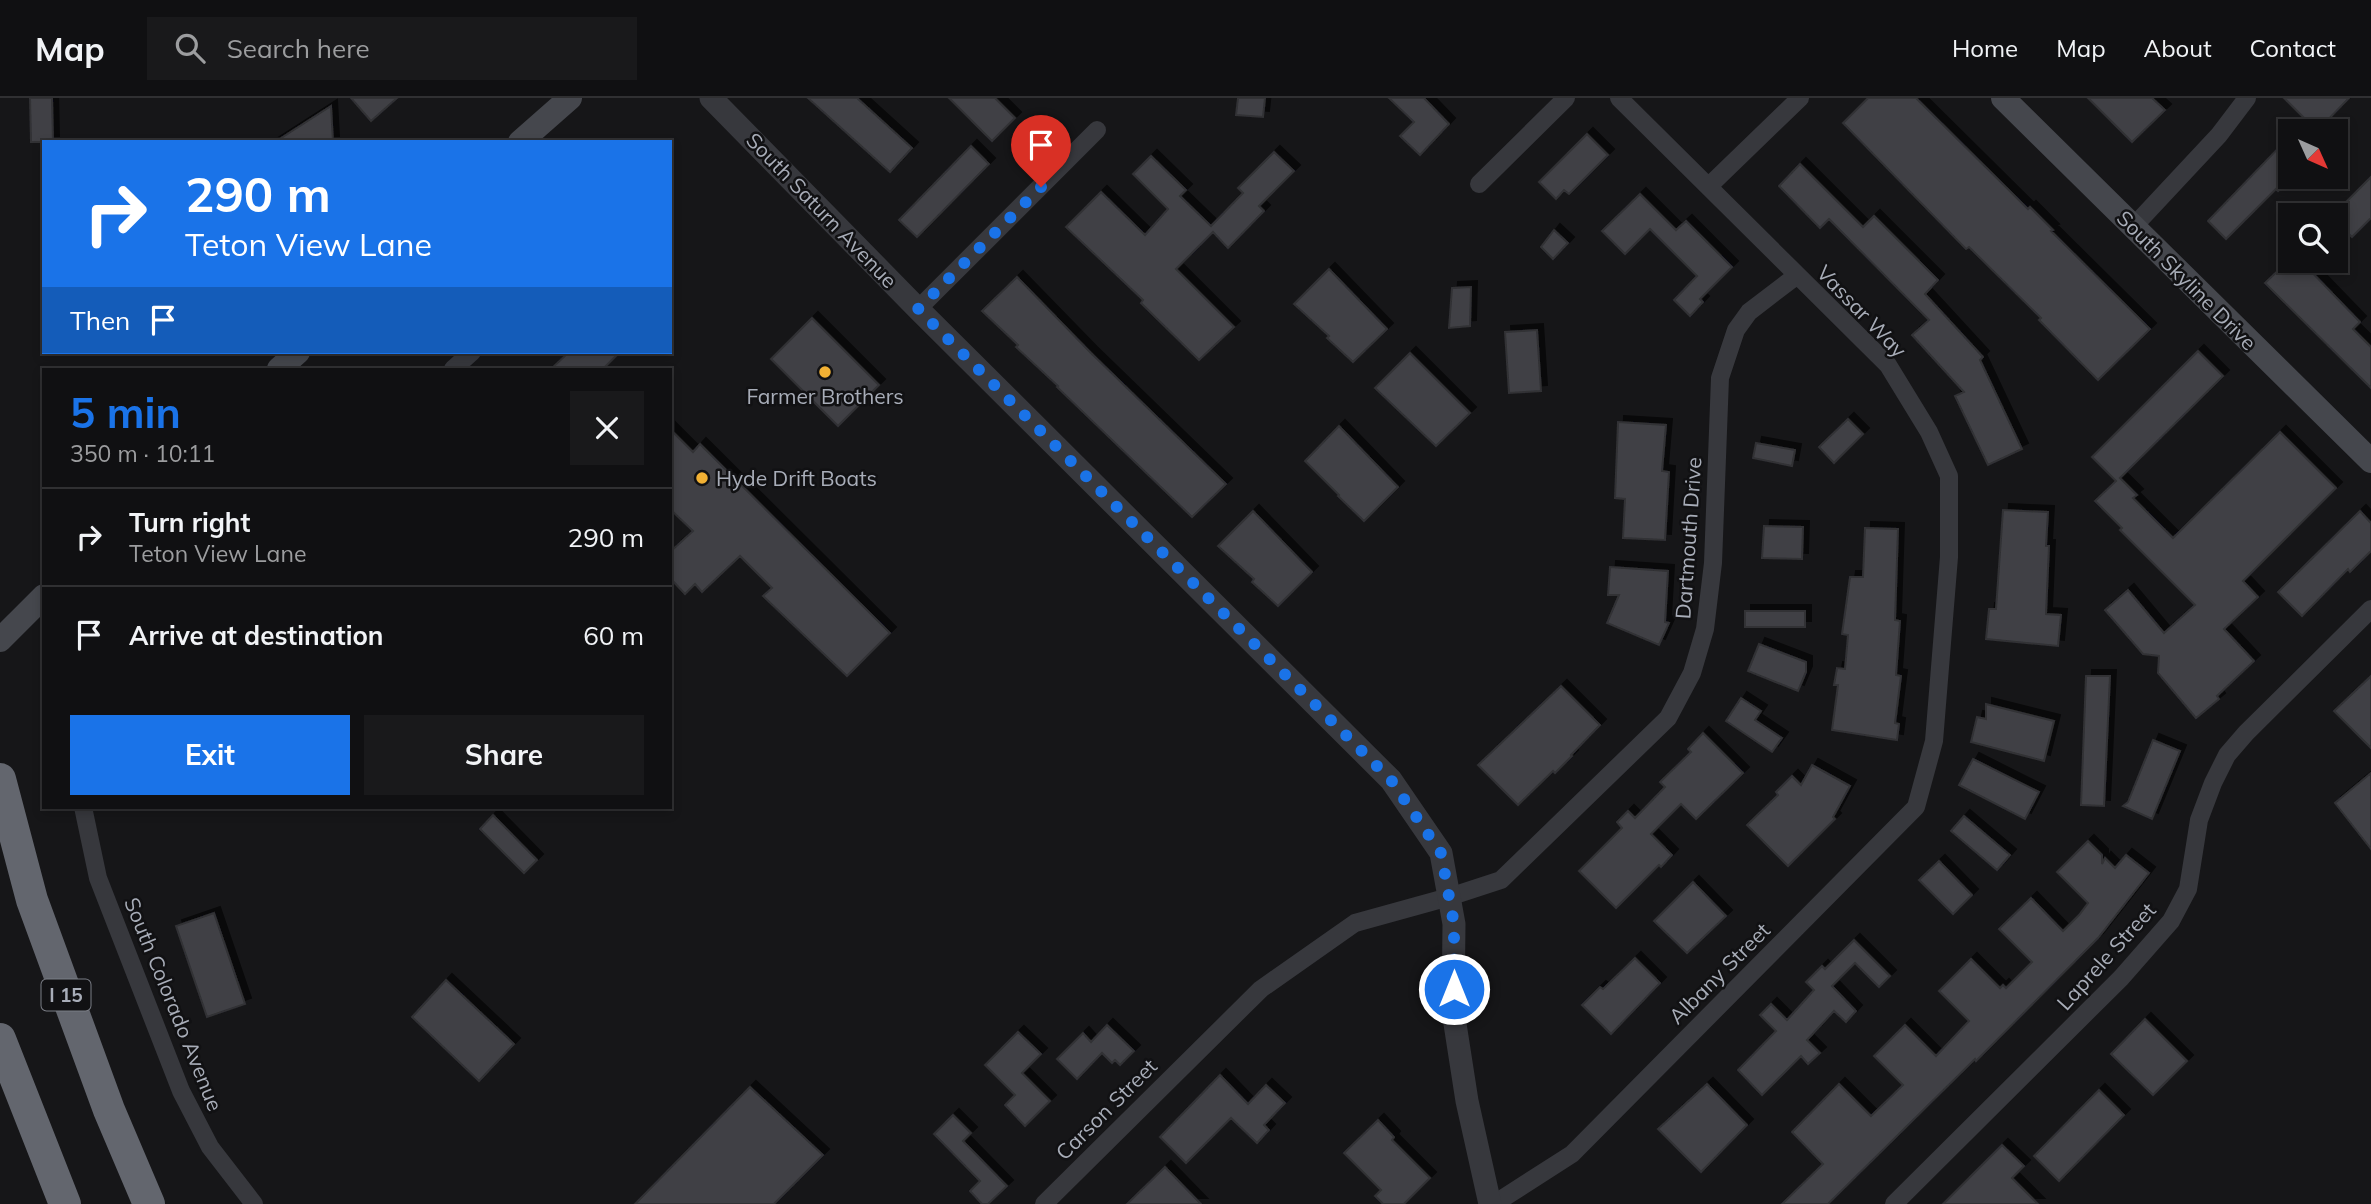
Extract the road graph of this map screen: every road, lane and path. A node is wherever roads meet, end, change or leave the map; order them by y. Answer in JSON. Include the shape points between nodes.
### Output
{"nodes":[{"id":1,"x":570,"y":98,"type":"edge"},
{"id":2,"x":711,"y":98,"type":"edge"},
{"id":3,"x":1566,"y":98,"type":"edge"},
{"id":4,"x":1619,"y":98,"type":"edge"},
{"id":5,"x":1800,"y":98,"type":"edge"},
{"id":6,"x":2003,"y":98,"type":"edge"},
{"id":7,"x":2247,"y":98,"type":"edge"},
{"id":8,"x":1097,"y":130,"type":"dead end"},
{"id":9,"x":522,"y":140,"type":"edge"},
{"id":10,"x":1479,"y":184,"type":"dead end"},
{"id":11,"x":1709,"y":186,"type":"junction"},
{"id":12,"x":2134,"y":226,"type":"junction"},
{"id":13,"x":1796,"y":276,"type":"junction"},
{"id":14,"x":918,"y":309,"type":"junction"},
{"id":15,"x":296,"y":354,"type":"edge"},
{"id":16,"x":470,"y":354,"type":"edge"},
{"id":17,"x":280,"y":368,"type":"edge"},
{"id":18,"x":454,"y":368,"type":"edge"},
{"id":19,"x":2371,"y":461,"type":"edge"},
{"id":20,"x":42,"y":598,"type":"edge"},
{"id":21,"x":2371,"y":609,"type":"edge"},
{"id":22,"x":0,"y":640,"type":"edge"},
{"id":23,"x":1934,"y":741,"type":"joint"},
{"id":24,"x":0,"y":779,"type":"edge"},
{"id":25,"x":83,"y":809,"type":"edge"},
{"id":26,"x":1501,"y":880,"type":"joint"},
{"id":27,"x":1449,"y":897,"type":"junction"},
{"id":28,"x":0,"y":1039,"type":"edge"},
{"id":29,"x":65,"y":1204,"type":"edge"},
{"id":30,"x":149,"y":1204,"type":"edge"},
{"id":31,"x":254,"y":1204,"type":"edge"},
{"id":32,"x":1044,"y":1204,"type":"edge"},
{"id":33,"x":1492,"y":1204,"type":"edge"},
{"id":34,"x":1894,"y":1204,"type":"edge"}],
"edges":[{"from":1,"to":9,"type":"main road"},
{"from":2,"to":14,"type":"street","name":"South Saturn Avenue"},
{"from":3,"to":10,"type":"street"},
{"from":4,"to":11,"type":"street","name":"Vassar Way"},
{"from":5,"to":11,"type":"street"},
{"from":6,"to":12,"type":"main road","name":"South Skyline Drive"},
{"from":7,"to":12,"type":"street"},
{"from":8,"to":14,"type":"street"},
{"from":11,"to":13,"type":"street","name":"Vassar Way"},
{"from":12,"to":19,"type":"main road","name":"South Skyline Drive"},
{"from":13,"to":23,"type":"street","name":"Vassar Way","via":[[1888,365],[1929,432],[1949,476],[1950,557]]},
{"from":13,"to":26,"type":"street","name":"Dartmouth Drive","via":[[1749,312],[1737,330],[1720,378],[1713,563],[1705,629],[1692,673],[1668,718]]},
{"from":14,"to":27,"type":"street","name":"South Saturn Avenue","via":[[1391,780],[1441,853]]},
{"from":15,"to":17,"type":"main road"},
{"from":16,"to":18,"type":"street"},
{"from":20,"to":22,"type":"main road"},
{"from":21,"to":34,"type":"street","name":"Laprele Street","via":[[2227,755],[2199,820],[2188,889],[2171,921],[2121,978]]},
{"from":23,"to":33,"type":"street","name":"Albany Street","via":[[1916,807],[1572,1154]]},
{"from":24,"to":30,"type":"highway","number":"I 15","via":[[32,900],[109,1111]]},
{"from":25,"to":31,"type":"street","name":"South Colorado Avenue","via":[[98,878],[181,1091],[210,1147]]},
{"from":26,"to":27,"type":"street","name":"Carson Street"},
{"from":27,"to":32,"type":"street","name":"Carson Street","via":[[1355,923],[1261,989]]},
{"from":27,"to":33,"type":"street","name":"South Saturn Avenue","via":[[1454,924],[1453,1011],[1467,1101]]},
{"from":28,"to":29,"type":"highway"}]}
